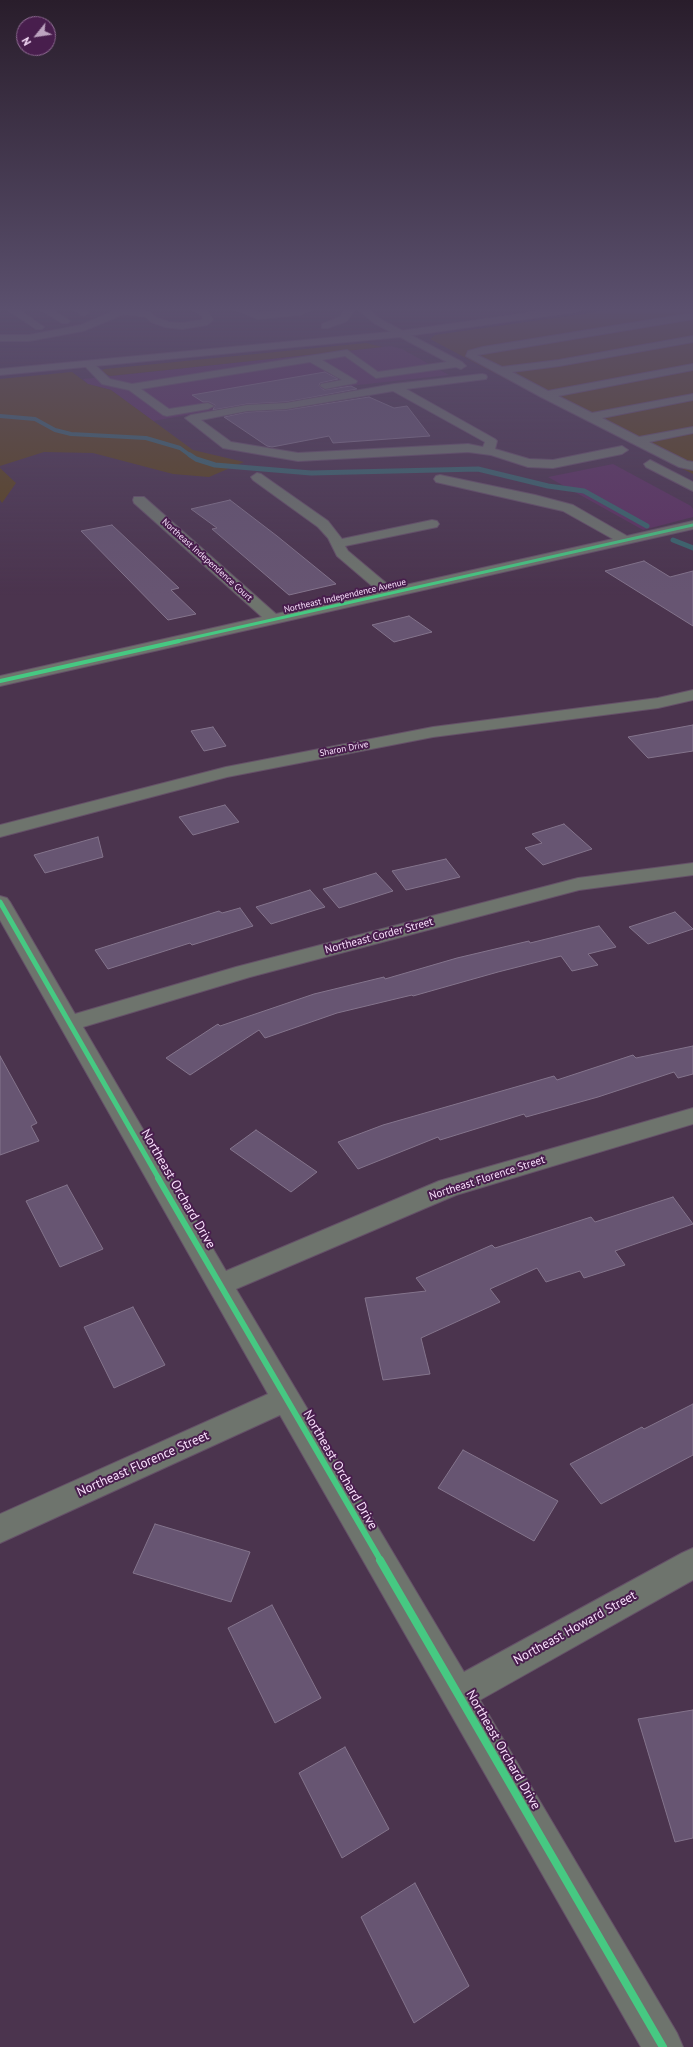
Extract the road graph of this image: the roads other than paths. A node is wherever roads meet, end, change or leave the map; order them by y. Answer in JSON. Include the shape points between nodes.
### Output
{"nodes":[{"id":1,"x":156,"y":405,"type":"edge"},
{"id":2,"x":217,"y":405,"type":"edge"},
{"id":3,"x":294,"y":405,"type":"edge"},
{"id":4,"x":425,"y":405,"type":"edge"},
{"id":5,"x":566,"y":405,"type":"edge"},
{"id":6,"x":654,"y":405,"type":"edge"},
{"id":7,"x":590,"y":417,"type":"junction"},
{"id":8,"x":693,"y":430,"type":"edge"},
{"id":9,"x":638,"y":441,"type":"junction"},
{"id":10,"x":608,"y":442,"type":"dead end"},
{"id":11,"x":622,"y":450,"type":"junction"},
{"id":12,"x":488,"y":451,"type":"junction"},
{"id":13,"x":693,"y":466,"type":"edge"},
{"id":14,"x":257,"y":478,"type":"dead end"},
{"id":15,"x":440,"y":479,"type":"dead end"},
{"id":16,"x":693,"y":487,"type":"edge"},
{"id":17,"x":139,"y":500,"type":"dead end"},
{"id":18,"x":432,"y":524,"type":"dead end"},
{"id":19,"x":693,"y":525,"type":"edge"},
{"id":20,"x":628,"y":540,"type":"junction"},
{"id":21,"x":337,"y":544,"type":"junction"},
{"id":22,"x":390,"y":594,"type":"junction"},
{"id":23,"x":274,"y":620,"type":"junction"},
{"id":24,"x":0,"y":681,"type":"edge"},
{"id":25,"x":693,"y":695,"type":"edge"},
{"id":26,"x":0,"y":831,"type":"edge"},
{"id":27,"x":693,"y":869,"type":"edge"},
{"id":28,"x":0,"y":902,"type":"edge"},
{"id":29,"x":70,"y":1023,"type":"junction"},
{"id":30,"x":693,"y":1116,"type":"edge"},
{"id":31,"x":220,"y":1285,"type":"junction"},
{"id":32,"x":286,"y":1399,"type":"junction"},
{"id":33,"x":0,"y":1529,"type":"edge"},
{"id":34,"x":693,"y":1563,"type":"edge"},
{"id":35,"x":458,"y":1694,"type":"junction"},
{"id":36,"x":663,"y":2047,"type":"edge"}],
"edges":[{"from":1,"to":2,"type":"street","via":[[167,413]]},
{"from":3,"to":12,"type":"street","via":[[247,408],[191,418],[227,445],[298,457],[468,448]]},
{"from":4,"to":12,"type":"street","via":[[491,441]]},
{"from":5,"to":7,"type":"street"},
{"from":6,"to":7,"type":"street"},
{"from":7,"to":9,"type":"street"},
{"from":8,"to":9,"type":"street"},
{"from":9,"to":13,"type":"street","via":[[683,464]]},
{"from":10,"to":11,"type":"street"},
{"from":11,"to":12,"type":"street","via":[[553,464],[528,463]]},
{"from":11,"to":16,"type":"street"},
{"from":14,"to":21,"type":"street","via":[[323,524]]},
{"from":15,"to":20,"type":"street","via":[[568,508]]},
{"from":17,"to":23,"type":"street","name":"Northeast Independence Court"},
{"from":18,"to":21,"type":"street"},
{"from":19,"to":20,"type":"street","name":"Northeast Independence Avenue"},
{"from":20,"to":22,"type":"street","name":"Northeast Independence Avenue"},
{"from":21,"to":22,"type":"street","via":[[342,553]]},
{"from":22,"to":23,"type":"street","name":"Northeast Independence Avenue"},
{"from":23,"to":24,"type":"street","name":"Northeast Independence Avenue"},
{"from":25,"to":26,"type":"street","name":"Sharon Drive","via":[[658,703],[433,732],[226,772]]},
{"from":27,"to":29,"type":"street","name":"Northeast Corder Street","via":[[578,884],[243,972]]},
{"from":28,"to":29,"type":"street","name":"Northeast Orchard Drive"},
{"from":29,"to":31,"type":"street","name":"Northeast Orchard Drive"},
{"from":30,"to":31,"type":"street","name":"Northeast Florence Street","via":[[448,1188]]},
{"from":31,"to":32,"type":"street","name":"Northeast Orchard Drive"},
{"from":32,"to":33,"type":"street","name":"Northeast Florence Street"},
{"from":32,"to":35,"type":"street","name":"Northeast Orchard Drive"},
{"from":34,"to":35,"type":"street","name":"Northeast Howard Street"},
{"from":35,"to":36,"type":"street","name":"Northeast Orchard Drive"}]}
